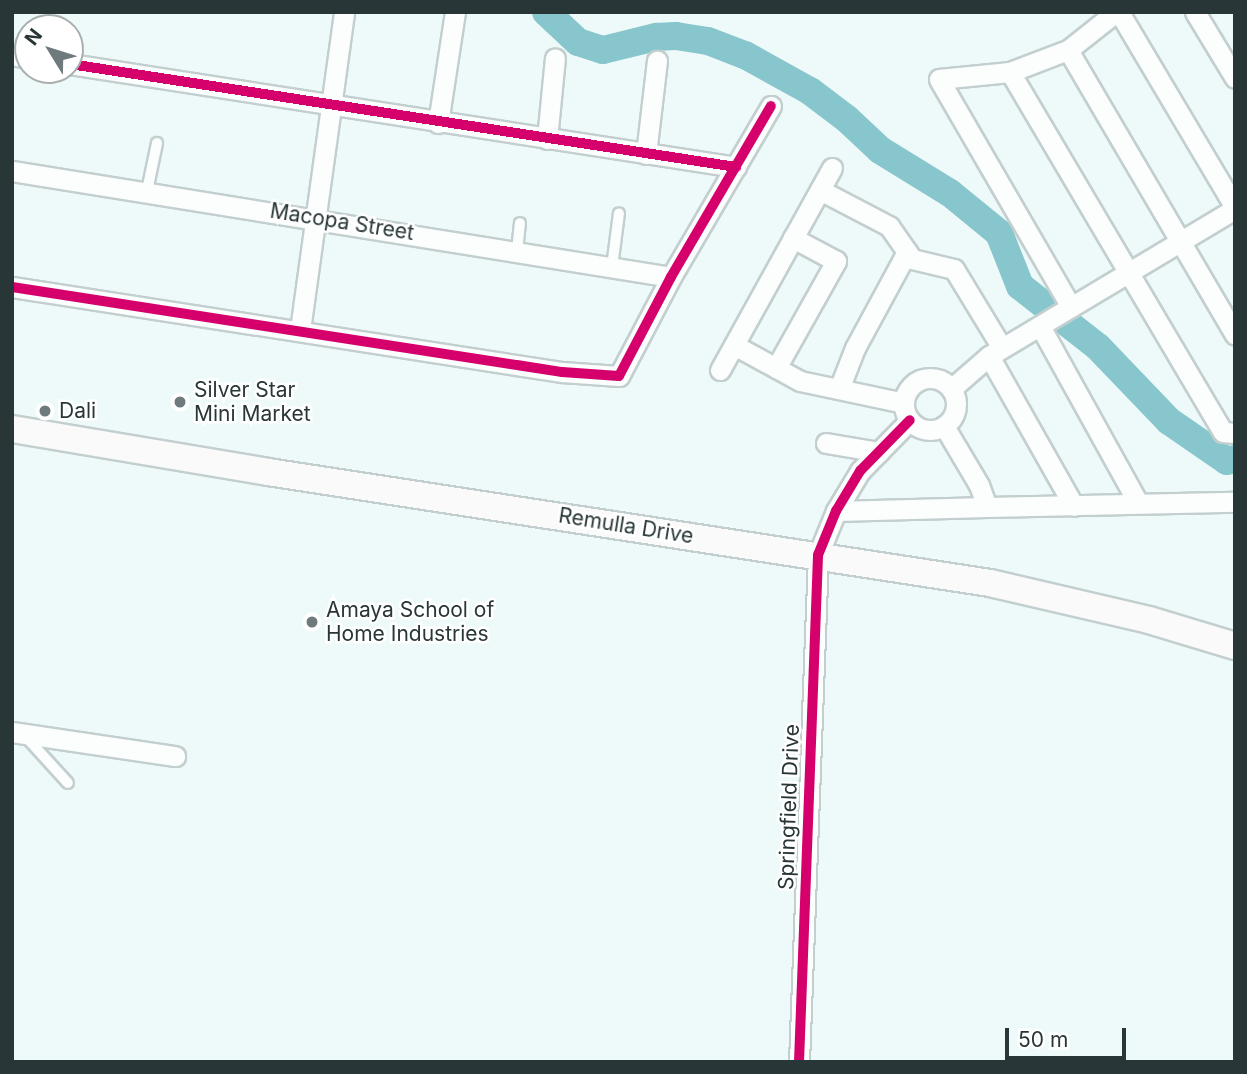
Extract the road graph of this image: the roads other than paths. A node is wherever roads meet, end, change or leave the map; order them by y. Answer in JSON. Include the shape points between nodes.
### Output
{"nodes":[{"id":1,"x":344,"y":12,"type":"edge"},
{"id":2,"x":455,"y":12,"type":"edge"},
{"id":3,"x":1118,"y":12,"type":"edge"},
{"id":4,"x":1195,"y":12,"type":"edge"},
{"id":5,"x":1068,"y":50,"type":"junction"},
{"id":6,"x":555,"y":58,"type":"dead end"},
{"id":7,"x":657,"y":61,"type":"dead end"},
{"id":8,"x":84,"y":66,"type":"edge"},
{"id":9,"x":1010,"y":72,"type":"junction"},
{"id":10,"x":1235,"y":78,"type":"edge"},
{"id":11,"x":771,"y":106,"type":"dead end"},
{"id":12,"x":332,"y":107,"type":"junction"},
{"id":13,"x":438,"y":122,"type":"junction"},
{"id":14,"x":547,"y":139,"type":"junction"},
{"id":15,"x":157,"y":144,"type":"dead end"},
{"id":16,"x":646,"y":154,"type":"junction"},
{"id":17,"x":736,"y":167,"type":"junction"},
{"id":18,"x":832,"y":168,"type":"dead end"},
{"id":19,"x":12,"y":171,"type":"edge"},
{"id":20,"x":820,"y":190,"type":"junction"},
{"id":21,"x":147,"y":191,"type":"junction"},
{"id":22,"x":1235,"y":208,"type":"edge"},
{"id":23,"x":618,"y":214,"type":"dead end"},
{"id":24,"x":315,"y":218,"type":"junction"},
{"id":25,"x":520,"y":223,"type":"dead end"},
{"id":26,"x":793,"y":238,"type":"junction"},
{"id":27,"x":1181,"y":242,"type":"junction"},
{"id":28,"x":517,"y":251,"type":"junction"},
{"id":29,"x":907,"y":252,"type":"junction"},
{"id":30,"x":612,"y":267,"type":"junction"},
{"id":31,"x":1129,"y":272,"type":"junction"},
{"id":32,"x":671,"y":277,"type":"junction"},
{"id":33,"x":12,"y":287,"type":"edge"},
{"id":34,"x":1056,"y":316,"type":"junction"},
{"id":35,"x":300,"y":330,"type":"junction"},
{"id":36,"x":1235,"y":334,"type":"edge"},
{"id":37,"x":734,"y":345,"type":"junction"},
{"id":38,"x":995,"y":352,"type":"junction"},
{"id":39,"x":776,"y":368,"type":"junction"},
{"id":40,"x":720,"y":370,"type":"dead end"},
{"id":41,"x":839,"y":389,"type":"junction"},
{"id":42,"x":951,"y":389,"type":"junction"},
{"id":43,"x":907,"y":412,"type":"junction"},
{"id":44,"x":944,"y":426,"type":"junction"},
{"id":45,"x":12,"y":429,"type":"edge"},
{"id":46,"x":1235,"y":433,"type":"edge"},
{"id":47,"x":826,"y":443,"type":"dead end"},
{"id":48,"x":879,"y":452,"type":"junction"},
{"id":49,"x":1235,"y":502,"type":"edge"},
{"id":50,"x":1138,"y":503,"type":"junction"},
{"id":51,"x":1074,"y":506,"type":"junction"},
{"id":52,"x":987,"y":507,"type":"junction"},
{"id":53,"x":836,"y":512,"type":"junction"},
{"id":54,"x":818,"y":555,"type":"junction"},
{"id":55,"x":1235,"y":646,"type":"edge"},
{"id":56,"x":18,"y":733,"type":"edge"},
{"id":57,"x":175,"y":756,"type":"dead end"},
{"id":58,"x":68,"y":783,"type":"dead end"},
{"id":59,"x":799,"y":1062,"type":"edge"}],
"edges":[{"from":1,"to":12,"type":"street"},
{"from":2,"to":13,"type":"street"},
{"from":3,"to":5,"type":"street"},
{"from":3,"to":22,"type":"street"},
{"from":4,"to":10,"type":"street"},
{"from":5,"to":9,"type":"street"},
{"from":5,"to":27,"type":"street"},
{"from":6,"to":14,"type":"street"},
{"from":7,"to":16,"type":"street"},
{"from":8,"to":12,"type":"street"},
{"from":9,"to":31,"type":"street"},
{"from":9,"to":34,"type":"street","via":[[939,79]]},
{"from":11,"to":17,"type":"street"},
{"from":12,"to":13,"type":"street"},
{"from":12,"to":24,"type":"street"},
{"from":13,"to":14,"type":"street"},
{"from":14,"to":16,"type":"street"},
{"from":15,"to":21,"type":"lane"},
{"from":16,"to":17,"type":"street"},
{"from":17,"to":32,"type":"street"},
{"from":18,"to":20,"type":"street"},
{"from":19,"to":21,"type":"street","name":"Macopa Street"},
{"from":20,"to":26,"type":"street"},
{"from":20,"to":29,"type":"street","via":[[889,226]]},
{"from":21,"to":24,"type":"street","name":"Macopa Street"},
{"from":22,"to":27,"type":"street"},
{"from":23,"to":30,"type":"lane"},
{"from":24,"to":28,"type":"street","name":"Macopa Street"},
{"from":24,"to":35,"type":"street"},
{"from":25,"to":28,"type":"lane"},
{"from":26,"to":37,"type":"street"},
{"from":26,"to":39,"type":"street","via":[[836,261]]},
{"from":27,"to":31,"type":"street"},
{"from":27,"to":36,"type":"street"},
{"from":28,"to":30,"type":"street","name":"Macopa Street"},
{"from":29,"to":38,"type":"street","via":[[912,259],[960,275]]},
{"from":29,"to":41,"type":"street","via":[[855,348]]},
{"from":30,"to":32,"type":"street","name":"Macopa Street"},
{"from":31,"to":34,"type":"street"},
{"from":31,"to":46,"type":"street","via":[[1223,432]]},
{"from":32,"to":35,"type":"street","via":[[619,376],[562,372]]},
{"from":33,"to":35,"type":"street"},
{"from":34,"to":38,"type":"street"},
{"from":34,"to":50,"type":"street"},
{"from":37,"to":39,"type":"street"},
{"from":37,"to":40,"type":"street"},
{"from":38,"to":42,"type":"street"},
{"from":38,"to":51,"type":"street"},
{"from":39,"to":41,"type":"street","via":[[800,380]]},
{"from":41,"to":43,"type":"street"},
{"from":42,"to":43,"type":"street","via":[[939,380],[923,379],[910,388]]},
{"from":42,"to":44,"type":"street","via":[[956,405]]},
{"from":43,"to":44,"type":"street","via":[[922,429]]},
{"from":43,"to":48,"type":"street"},
{"from":44,"to":52,"type":"street"},
{"from":45,"to":54,"type":"main road","name":"Remulla Drive"},
{"from":47,"to":48,"type":"street"},
{"from":48,"to":53,"type":"street","via":[[860,471]]},
{"from":49,"to":50,"type":"street"},
{"from":50,"to":51,"type":"street"},
{"from":51,"to":52,"type":"street"},
{"from":52,"to":53,"type":"street"},
{"from":53,"to":54,"type":"street"},
{"from":54,"to":55,"type":"main road","name":"Remulla Drive","via":[[990,583],[1149,620]]},
{"from":54,"to":59,"type":"street","name":"Springfield Drive"},
{"from":56,"to":57,"type":"street"},
{"from":56,"to":58,"type":"lane"}]}
